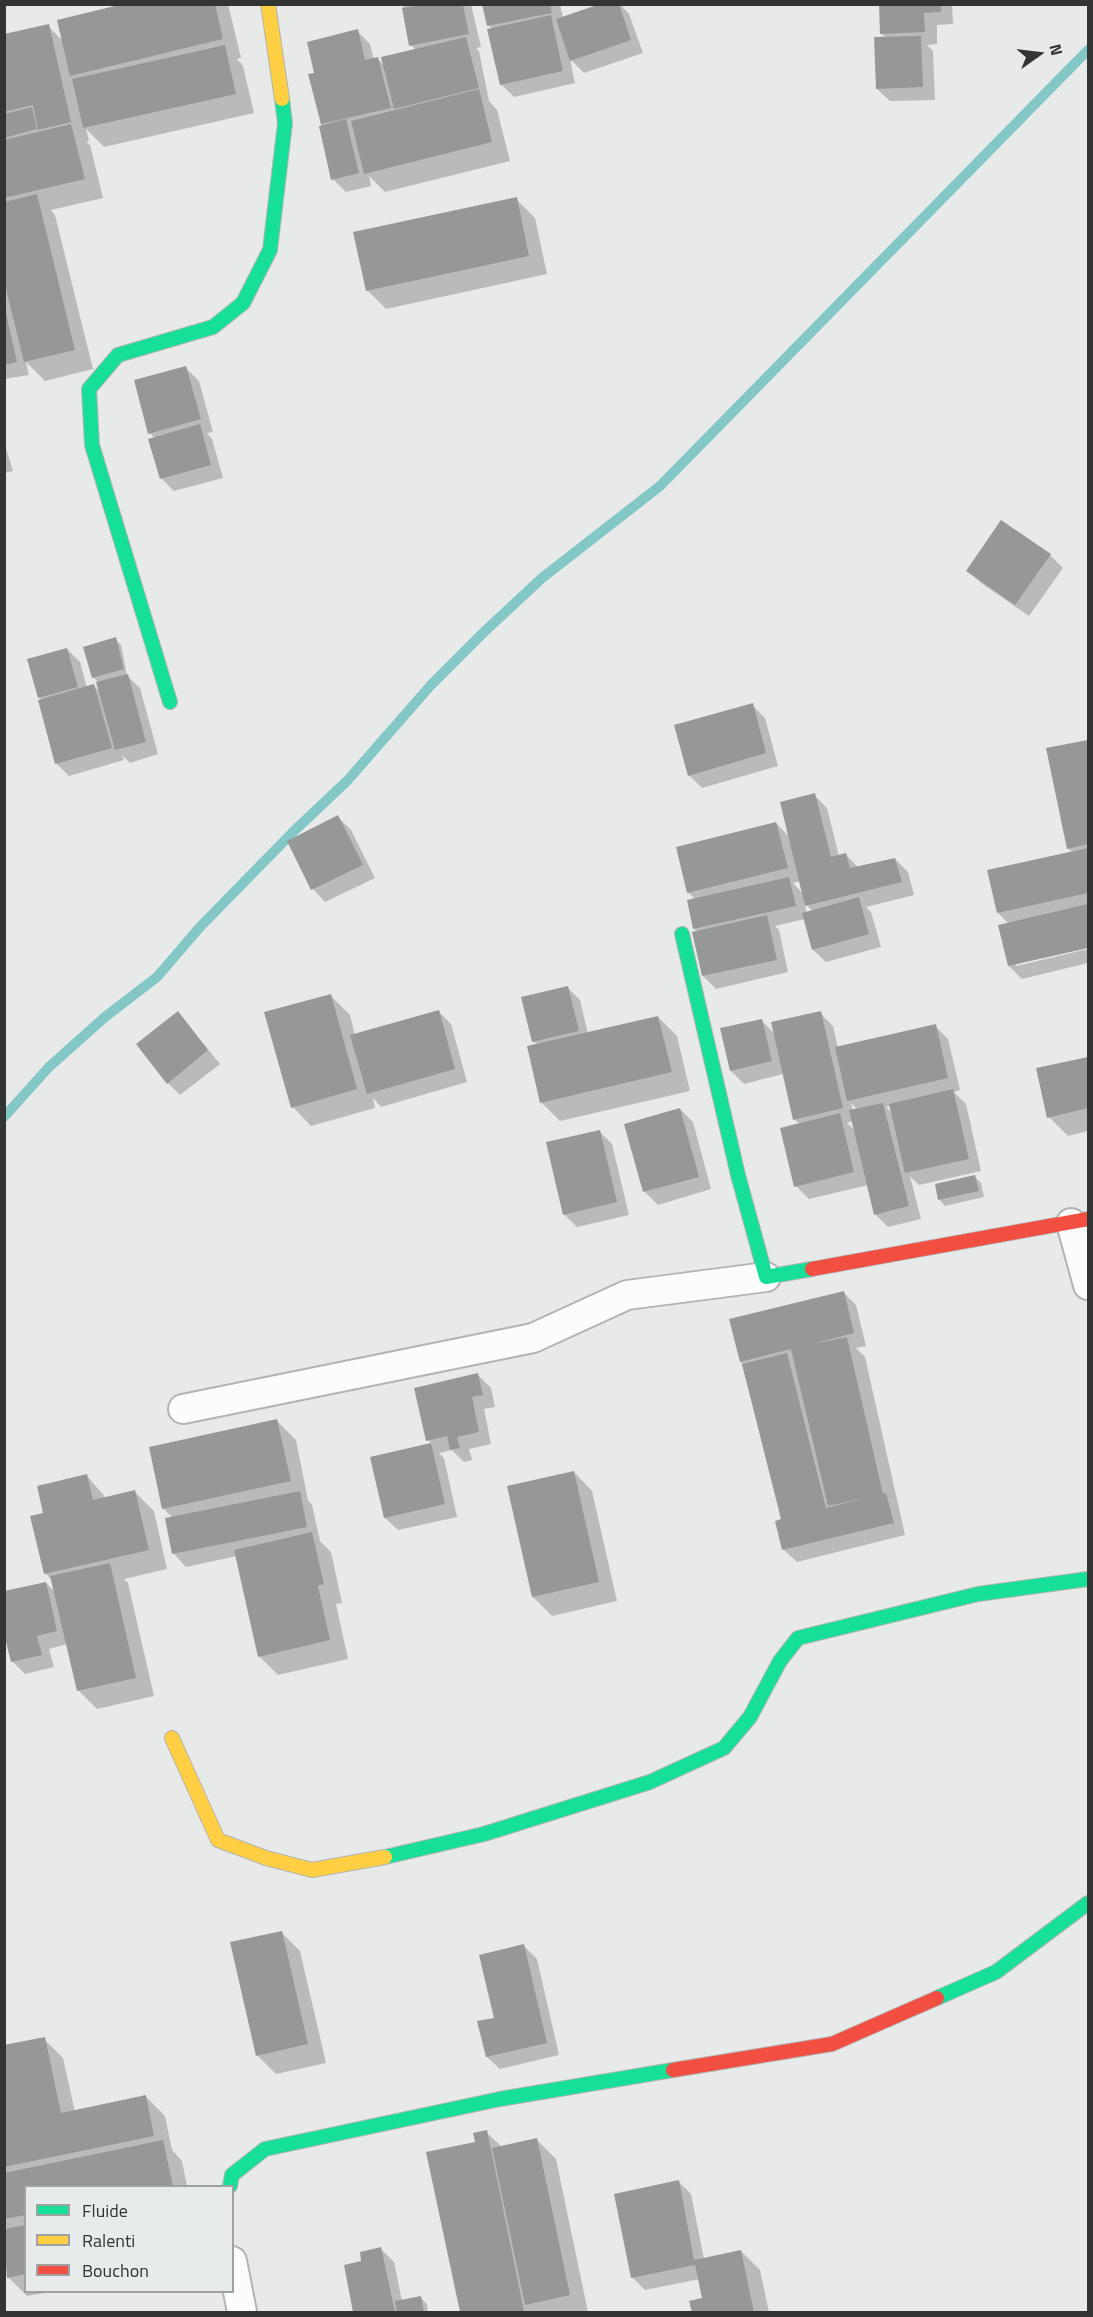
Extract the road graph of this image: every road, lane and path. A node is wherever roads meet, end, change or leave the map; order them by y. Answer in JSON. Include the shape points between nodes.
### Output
{"nodes":[{"id":1,"x":268,"y":4,"type":"edge"},
{"id":2,"x":170,"y":702,"type":"dead end"},
{"id":3,"x":682,"y":934,"type":"dead end"},
{"id":4,"x":1080,"y":1221,"type":"edge"},
{"id":5,"x":766,"y":1277,"type":"junction"},
{"id":6,"x":1089,"y":1285,"type":"edge"},
{"id":7,"x":183,"y":1409,"type":"dead end"},
{"id":8,"x":1089,"y":1579,"type":"edge"},
{"id":9,"x":172,"y":1738,"type":"dead end"},
{"id":10,"x":1089,"y":1903,"type":"edge"},
{"id":11,"x":230,"y":2185,"type":"edge"},
{"id":12,"x":234,"y":2271,"type":"edge"},
{"id":13,"x":242,"y":2313,"type":"edge"}],
"edges":[{"from":1,"to":2,"type":"street","via":[[285,123],[270,250],[243,303],[213,327],[118,356],[89,389],[92,445]]},
{"from":3,"to":5,"type":"street"},
{"from":4,"to":5,"type":"street"},
{"from":4,"to":6,"type":"street"},
{"from":5,"to":7,"type":"street","via":[[627,1295],[534,1338]]},
{"from":8,"to":9,"type":"street","via":[[978,1594],[798,1638],[780,1661],[750,1718],[724,1748],[650,1782],[517,1823],[392,1856],[312,1870],[218,1840]]},
{"from":10,"to":11,"type":"street","via":[[996,1972],[832,2044],[500,2099],[265,2149],[232,2175]]},
{"from":12,"to":13,"type":"street"}]}
